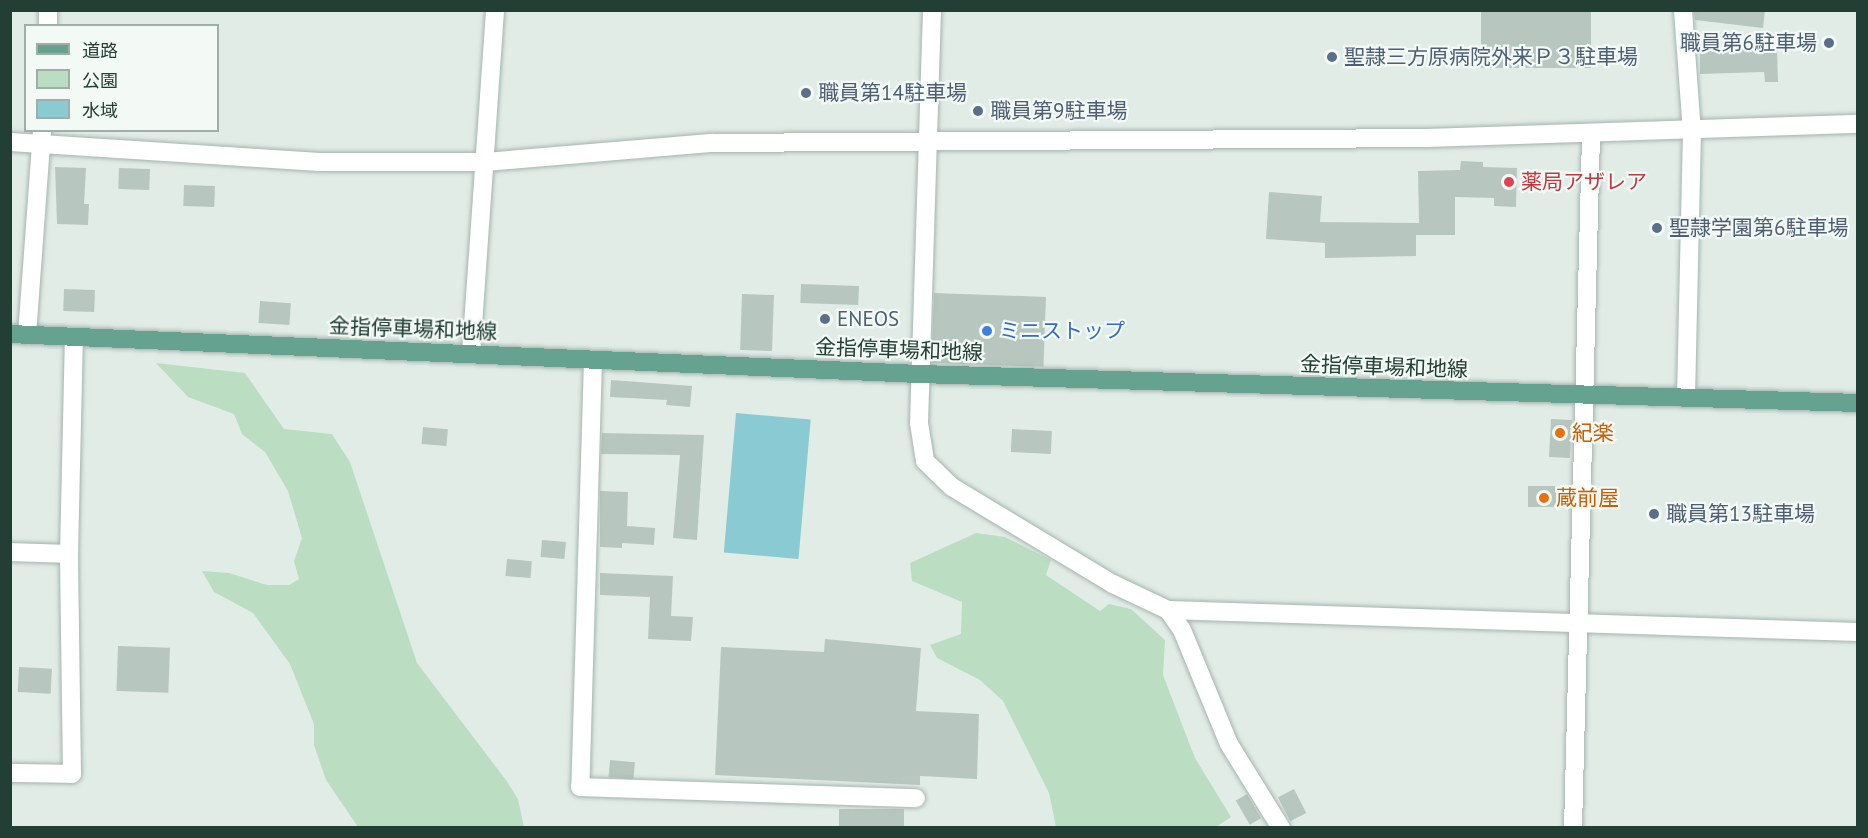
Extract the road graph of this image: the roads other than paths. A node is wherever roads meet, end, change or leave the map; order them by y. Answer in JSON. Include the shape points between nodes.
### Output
{"nodes":[{"id":1,"x":495,"y":10,"type":"edge"},
{"id":2,"x":932,"y":10,"type":"edge"},
{"id":3,"x":1683,"y":10,"type":"edge"},
{"id":4,"x":1857,"y":124,"type":"edge"},
{"id":5,"x":1692,"y":132,"type":"junction"},
{"id":6,"x":1591,"y":134,"type":"junction"},
{"id":7,"x":41,"y":137,"type":"edge"},
{"id":8,"x":10,"y":142,"type":"edge"},
{"id":9,"x":928,"y":144,"type":"junction"},
{"id":10,"x":485,"y":162,"type":"junction"},
{"id":11,"x":19,"y":334,"type":"edge"},
{"id":12,"x":74,"y":337,"type":"junction"},
{"id":13,"x":471,"y":354,"type":"junction"},
{"id":14,"x":593,"y":360,"type":"junction"},
{"id":15,"x":920,"y":374,"type":"junction"},
{"id":16,"x":1586,"y":396,"type":"junction"},
{"id":17,"x":1686,"y":398,"type":"junction"},
{"id":18,"x":1857,"y":403,"type":"edge"},
{"id":19,"x":10,"y":552,"type":"edge"},
{"id":20,"x":69,"y":554,"type":"junction"},
{"id":21,"x":1168,"y":610,"type":"junction"},
{"id":22,"x":1581,"y":624,"type":"junction"},
{"id":23,"x":1857,"y":632,"type":"edge"},
{"id":24,"x":10,"y":773,"type":"edge"},
{"id":25,"x":916,"y":798,"type":"dead end"},
{"id":26,"x":1281,"y":828,"type":"edge"},
{"id":27,"x":1573,"y":828,"type":"edge"}],
"edges":[{"from":1,"to":10,"type":"street"},
{"from":2,"to":9,"type":"street"},
{"from":3,"to":5,"type":"street"},
{"from":4,"to":5,"type":"street"},
{"from":5,"to":6,"type":"street"},
{"from":5,"to":17,"type":"street"},
{"from":6,"to":9,"type":"street"},
{"from":6,"to":16,"type":"street"},
{"from":7,"to":8,"type":"street"},
{"from":7,"to":10,"type":"street","via":[[319,162]]},
{"from":7,"to":11,"type":"street"},
{"from":9,"to":10,"type":"street","via":[[712,143]]},
{"from":9,"to":15,"type":"street"},
{"from":10,"to":13,"type":"street"},
{"from":11,"to":12,"type":"main road","name":"金指停車場和地線"},
{"from":12,"to":13,"type":"main road","name":"金指停車場和地線"},
{"from":12,"to":20,"type":"street"},
{"from":13,"to":14,"type":"main road","name":"金指停車場和地線"},
{"from":14,"to":15,"type":"main road","name":"金指停車場和地線"},
{"from":14,"to":25,"type":"street","via":[[580,787]]},
{"from":15,"to":16,"type":"main road","name":"金指停車場和地線"},
{"from":15,"to":21,"type":"street","via":[[919,423],[925,461],[952,487],[1113,584]]},
{"from":16,"to":17,"type":"main road","name":"金指停車場和地線"},
{"from":16,"to":22,"type":"street"},
{"from":17,"to":18,"type":"main road","name":"金指停車場和地線"},
{"from":19,"to":20,"type":"street"},
{"from":20,"to":24,"type":"street","via":[[72,774]]},
{"from":21,"to":22,"type":"street"},
{"from":21,"to":26,"type":"street","via":[[1182,630],[1229,744]]},
{"from":22,"to":23,"type":"street"},
{"from":22,"to":27,"type":"street"}]}
